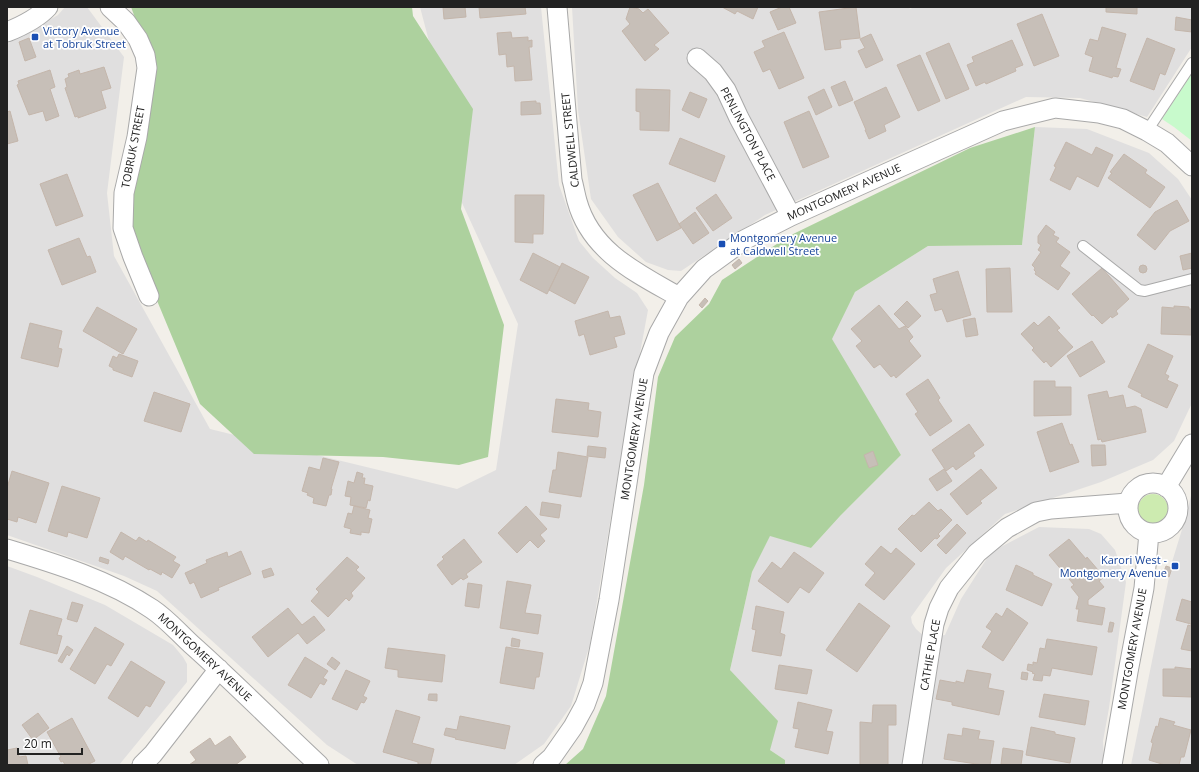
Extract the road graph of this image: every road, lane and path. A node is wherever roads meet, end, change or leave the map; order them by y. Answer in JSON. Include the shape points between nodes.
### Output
{"nodes":[{"id":1,"x":48,"y":7,"type":"edge"},
{"id":2,"x":110,"y":7,"type":"edge"},
{"id":3,"x":557,"y":7,"type":"edge"},
{"id":4,"x":7,"y":32,"type":"edge"},
{"id":5,"x":697,"y":58,"type":"dead end"},
{"id":6,"x":1192,"y":63,"type":"edge"},
{"id":7,"x":1147,"y":131,"type":"junction"},
{"id":8,"x":1192,"y":166,"type":"edge"},
{"id":9,"x":791,"y":216,"type":"junction"},
{"id":10,"x":1083,"y":246,"type":"dead end"},
{"id":11,"x":1192,"y":279,"type":"edge"},
{"id":12,"x":149,"y":296,"type":"dead end"},
{"id":13,"x":679,"y":297,"type":"junction"},
{"id":14,"x":1192,"y":444,"type":"edge"},
{"id":15,"x":1166,"y":487,"type":"junction"},
{"id":16,"x":1128,"y":503,"type":"junction"},
{"id":17,"x":1149,"y":534,"type":"junction"},
{"id":18,"x":7,"y":549,"type":"edge"},
{"id":19,"x":219,"y":669,"type":"junction"},
{"id":20,"x":142,"y":765,"type":"edge"},
{"id":21,"x":319,"y":765,"type":"edge"},
{"id":22,"x":543,"y":765,"type":"edge"},
{"id":23,"x":912,"y":765,"type":"edge"},
{"id":24,"x":1112,"y":765,"type":"edge"}],
"edges":[{"from":1,"to":4,"type":"street","via":[[23,25]]},
{"from":2,"to":12,"type":"street","name":"TOBRUK STREET","via":[[126,22],[138,39],[147,68],[137,137],[124,193],[123,228]]},
{"from":3,"to":13,"type":"street","name":"CALDWELL STREET","via":[[572,180],[585,222],[600,244],[614,257]]},
{"from":5,"to":9,"type":"street","name":"PENLINGTON PLACE","via":[[713,72],[726,90],[738,118]]},
{"from":6,"to":7,"type":"lane"},
{"from":7,"to":8,"type":"street","name":"MONTGOMERY AVENUE","via":[[1167,144]]},
{"from":7,"to":9,"type":"street","name":"MONTGOMERY AVENUE","via":[[1123,119],[1099,113],[1055,108],[1003,121]]},
{"from":9,"to":13,"type":"street","name":"MONTGOMERY AVENUE","via":[[744,240],[725,253],[704,269]]},
{"from":10,"to":11,"type":"lane","via":[[1139,290],[1146,291]]},
{"from":13,"to":22,"type":"street","name":"MONTGOMERY AVENUE","via":[[659,333],[644,373],[609,600],[593,683],[573,728]]},
{"from":14,"to":15,"type":"street"},
{"from":15,"to":16,"type":"street","via":[[1153,483],[1146,484],[1134,491]]},
{"from":15,"to":17,"type":"street","via":[[1176,499],[1177,516],[1166,530]]},
{"from":16,"to":17,"type":"street","via":[[1127,510],[1132,523]]},
{"from":16,"to":23,"type":"street","name":"CATHIE PLACE","via":[[1036,512],[1007,528],[977,553],[949,588],[934,624]]},
{"from":17,"to":24,"type":"street","name":"MONTGOMERY AVENUE","via":[[1144,588]]},
{"from":18,"to":19,"type":"street","name":"MONTGOMERY AVENUE","via":[[80,572],[130,596],[168,622]]},
{"from":19,"to":20,"type":"street"},
{"from":19,"to":21,"type":"street","name":"MONTGOMERY AVENUE"}]}
